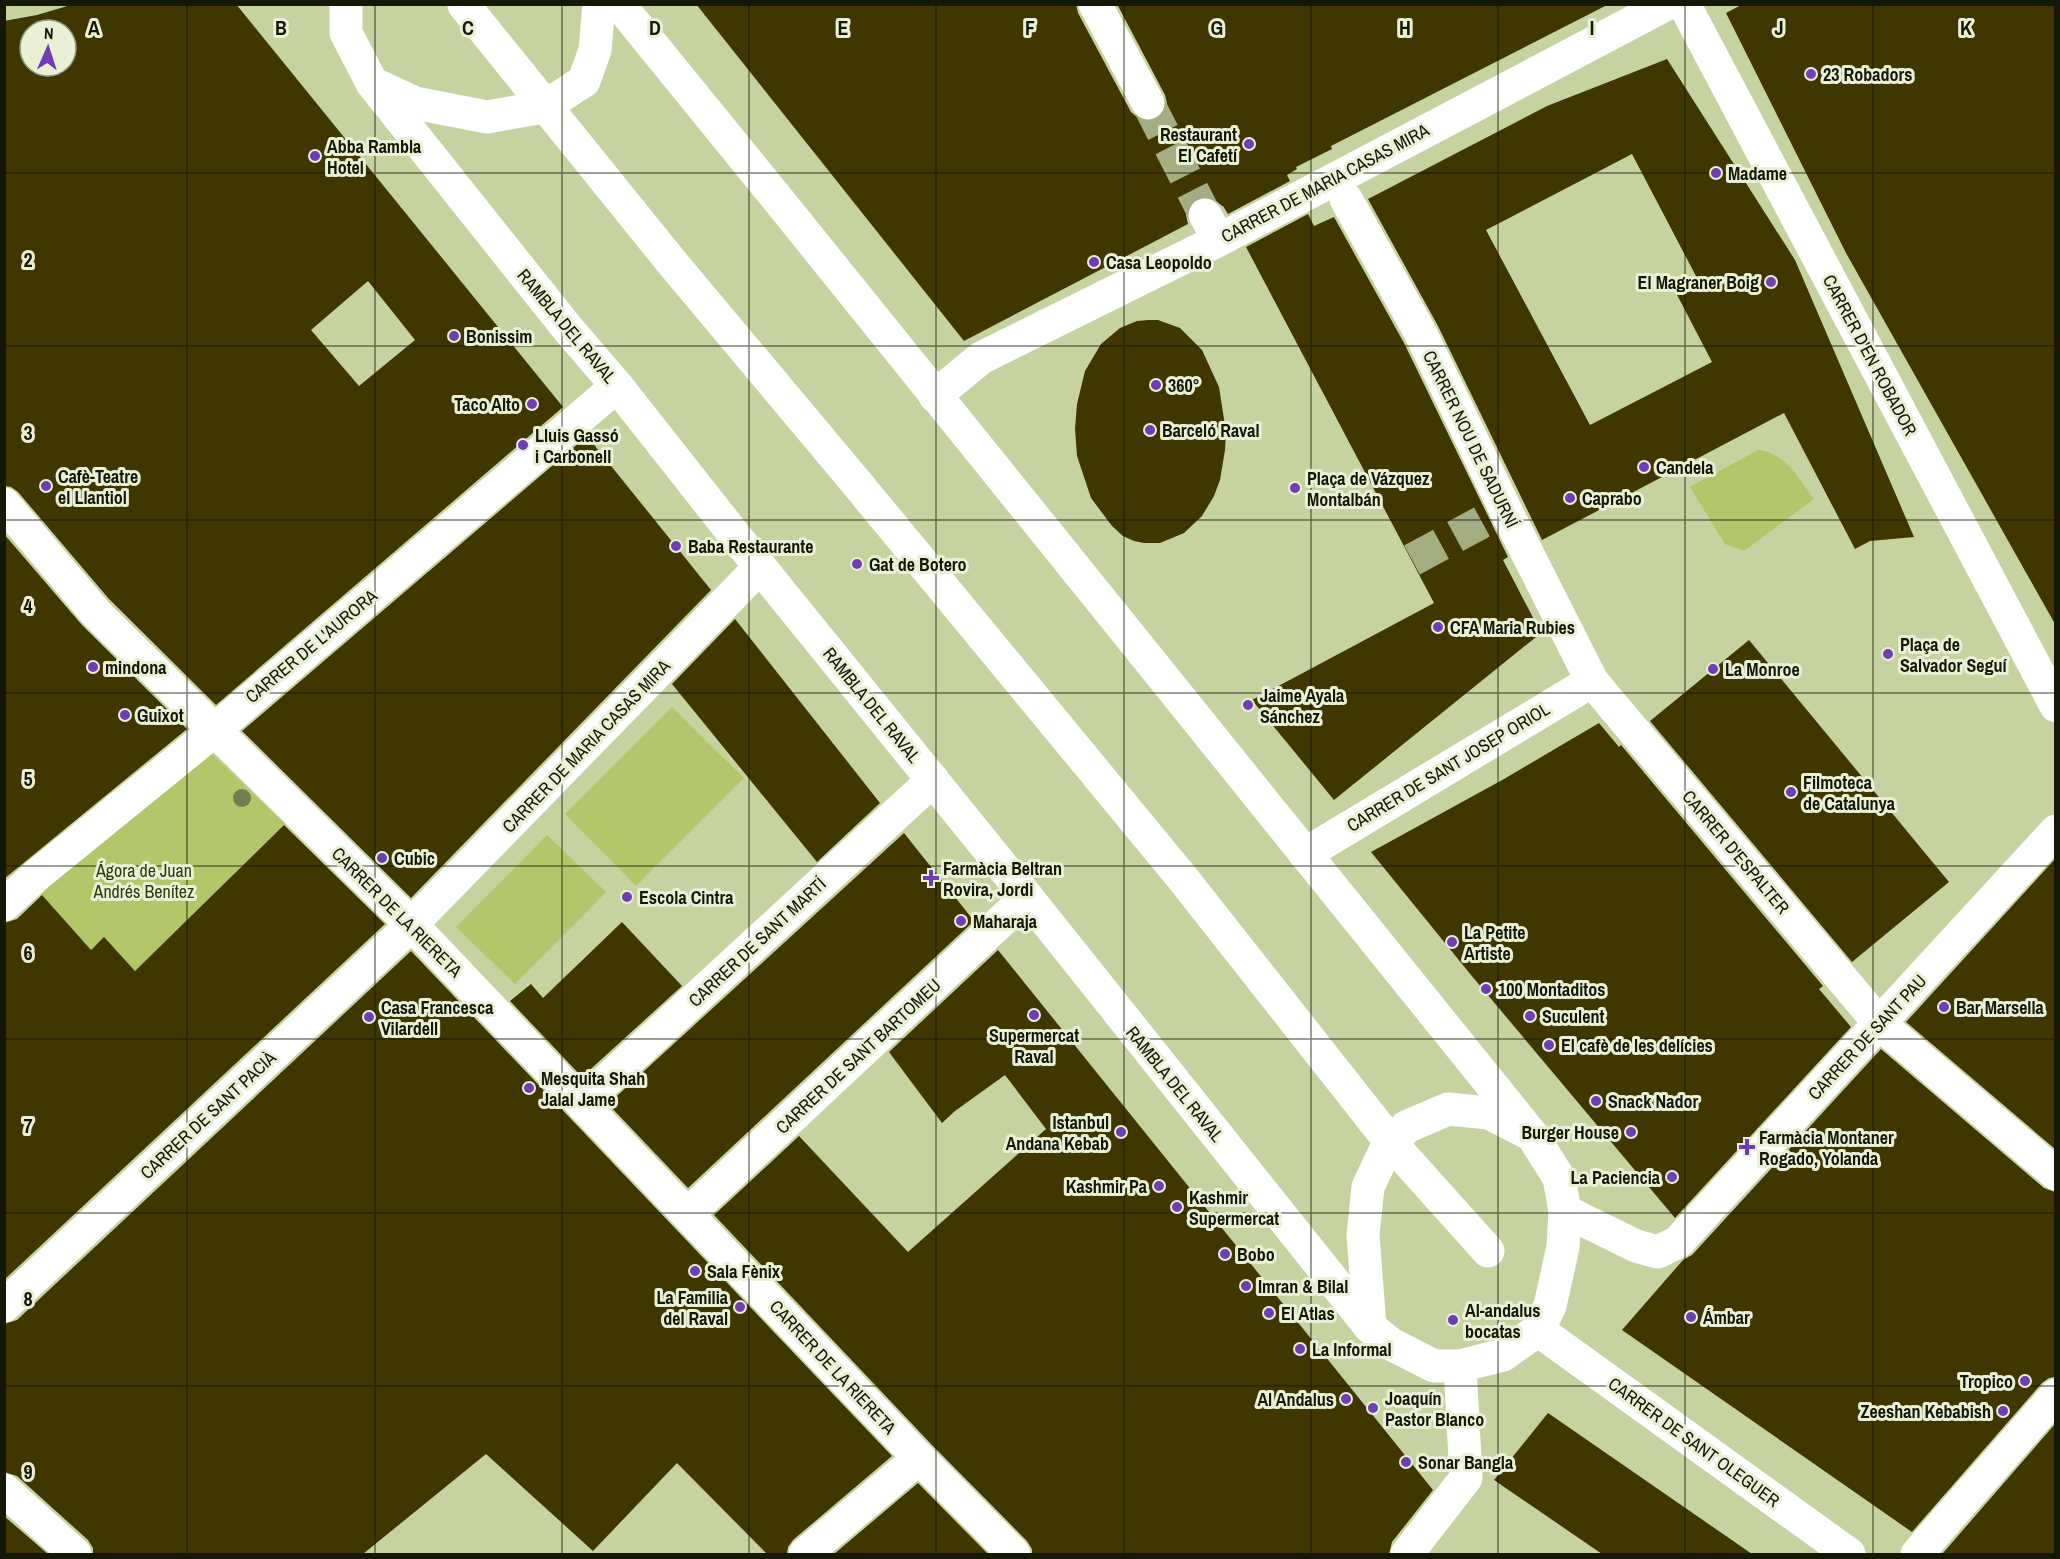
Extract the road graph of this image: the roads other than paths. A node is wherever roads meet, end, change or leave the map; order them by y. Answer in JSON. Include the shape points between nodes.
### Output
{"nodes":[{"id":1,"x":346,"y":4,"type":"edge"},
{"id":2,"x":599,"y":4,"type":"edge"},
{"id":3,"x":619,"y":4,"type":"edge"},
{"id":4,"x":1095,"y":4,"type":"edge"},
{"id":5,"x":1668,"y":4,"type":"edge"},
{"id":6,"x":1684,"y":4,"type":"edge"},
{"id":7,"x":464,"y":5,"type":"edge"},
{"id":8,"x":372,"y":83,"type":"junction"},
{"id":9,"x":1148,"y":103,"type":"tunnel mouth"},
{"id":10,"x":544,"y":107,"type":"junction"},
{"id":11,"x":1346,"y":199,"type":"dead end"},
{"id":12,"x":617,"y":386,"type":"junction"},
{"id":13,"x":935,"y":396,"type":"junction"},
{"id":14,"x":4,"y":504,"type":"edge"},
{"id":15,"x":760,"y":567,"type":"junction"},
{"id":16,"x":1592,"y":681,"type":"junction"},
{"id":17,"x":2055,"y":706,"type":"edge"},
{"id":18,"x":213,"y":730,"type":"junction"},
{"id":19,"x":933,"y":780,"type":"junction"},
{"id":20,"x":2055,"y":831,"type":"edge"},
{"id":21,"x":1305,"y":854,"type":"junction"},
{"id":22,"x":1027,"y":897,"type":"junction"},
{"id":23,"x":4,"y":905,"type":"edge"},
{"id":24,"x":411,"y":924,"type":"junction"},
{"id":25,"x":1880,"y":1024,"type":"junction"},
{"id":26,"x":582,"y":1103,"type":"junction"},
{"id":27,"x":1532,"y":1135,"type":"junction"},
{"id":28,"x":1392,"y":1144,"type":"junction"},
{"id":29,"x":2055,"y":1174,"type":"edge"},
{"id":30,"x":1565,"y":1211,"type":"junction"},
{"id":31,"x":688,"y":1214,"type":"junction"},
{"id":32,"x":1488,"y":1251,"type":"dead end"},
{"id":33,"x":4,"y":1306,"type":"edge"},
{"id":34,"x":1370,"y":1327,"type":"junction"},
{"id":35,"x":1539,"y":1330,"type":"junction"},
{"id":36,"x":1460,"y":1366,"type":"junction"},
{"id":37,"x":2055,"y":1395,"type":"edge"},
{"id":38,"x":919,"y":1458,"type":"junction"},
{"id":39,"x":4,"y":1490,"type":"edge"},
{"id":40,"x":75,"y":1554,"type":"edge"},
{"id":41,"x":805,"y":1554,"type":"edge"},
{"id":42,"x":1014,"y":1554,"type":"edge"},
{"id":43,"x":1407,"y":1554,"type":"edge"},
{"id":44,"x":1849,"y":1554,"type":"edge"},
{"id":45,"x":1917,"y":1554,"type":"edge"}],
"edges":[{"from":1,"to":8,"type":"street","name":"RAMBLA DEL RAVAL","via":[[346,33]]},
{"from":2,"to":10,"type":"street","via":[[595,50],[584,81]]},
{"from":3,"to":13,"type":"street"},
{"from":4,"to":9,"type":"street"},
{"from":5,"to":13,"type":"street","name":"CARRER DE MARIA CASAS MIRA","via":[[1212,227],[981,358]]},
{"from":6,"to":17,"type":"street","name":"CARRER D'EN ROBADOR"},
{"from":7,"to":10,"type":"street"},
{"from":8,"to":10,"type":"street","via":[[415,103],[487,117]]},
{"from":8,"to":12,"type":"street","name":"RAMBLA DEL RAVAL"},
{"from":10,"to":28,"type":"street","via":[[1184,880]]},
{"from":11,"to":16,"type":"street","name":"CARRER NOU DE SADURNÍ","via":[[1420,334],[1494,516]]},
{"from":12,"to":15,"type":"street","name":"RAMBLA DEL RAVAL"},
{"from":12,"to":18,"type":"street","name":"CARRER DE L'AURORA"},
{"from":13,"to":21,"type":"street"},
{"from":14,"to":18,"type":"street","name":"CARRER DE LA RIERETA","via":[[94,612]]},
{"from":15,"to":19,"type":"street","name":"RAMBLA DEL RAVAL"},
{"from":15,"to":24,"type":"street","name":"CARRER DE MARIA CASAS MIRA"},
{"from":16,"to":21,"type":"street","name":"CARRER DE SANT JOSEP ORIOL"},
{"from":16,"to":25,"type":"street","name":"CARRER D'ESPALTER"},
{"from":18,"to":23,"type":"street","name":"CARRER DE L'AURORA"},
{"from":18,"to":24,"type":"street","name":"CARRER DE LA RIERETA"},
{"from":19,"to":22,"type":"street","name":"RAMBLA DEL RAVAL"},
{"from":19,"to":26,"type":"street","name":"CARRER DE SANT MARTÍ"},
{"from":20,"to":25,"type":"street","name":"CARRER DE SANT PAU"},
{"from":21,"to":27,"type":"street"},
{"from":22,"to":31,"type":"street","name":"CARRER DE SANT BARTOMEU"},
{"from":22,"to":34,"type":"street","name":"RAMBLA DEL RAVAL"},
{"from":24,"to":26,"type":"street","name":"CARRER DE LA RIERETA"},
{"from":24,"to":33,"type":"street","name":"CARRER DE SANT PACIÀ"},
{"from":25,"to":29,"type":"street","name":"CARRER D'ESPALTER"},
{"from":25,"to":30,"type":"street","name":"CARRER DE SANT PAU","via":[[1678,1242],[1658,1252],[1636,1246]]},
{"from":26,"to":31,"type":"street","name":"CARRER DE LA RIERETA"},
{"from":27,"to":28,"type":"street","via":[[1489,1113],[1448,1108],[1406,1127]]},
{"from":27,"to":30,"type":"street","via":[[1559,1178]]},
{"from":28,"to":32,"type":"street"},
{"from":28,"to":34,"type":"street","via":[[1368,1187],[1363,1235]]},
{"from":30,"to":35,"type":"street","via":[[1563,1247],[1550,1306]]},
{"from":31,"to":38,"type":"street","name":"CARRER DE LA RIERETA"},
{"from":34,"to":36,"type":"street","name":"RAMBLA DEL RAVAL","via":[[1391,1344],[1434,1366]]},
{"from":35,"to":36,"type":"street","name":"RAMBLA DEL RAVAL","via":[[1503,1355]]},
{"from":35,"to":44,"type":"street","name":"CARRER DE SANT OLEGUER"},
{"from":36,"to":43,"type":"street","via":[[1466,1478]]},
{"from":37,"to":45,"type":"street"},
{"from":38,"to":41,"type":"street"},
{"from":38,"to":42,"type":"street","name":"CARRER DE LA RIERETA"},
{"from":39,"to":40,"type":"street"}]}
